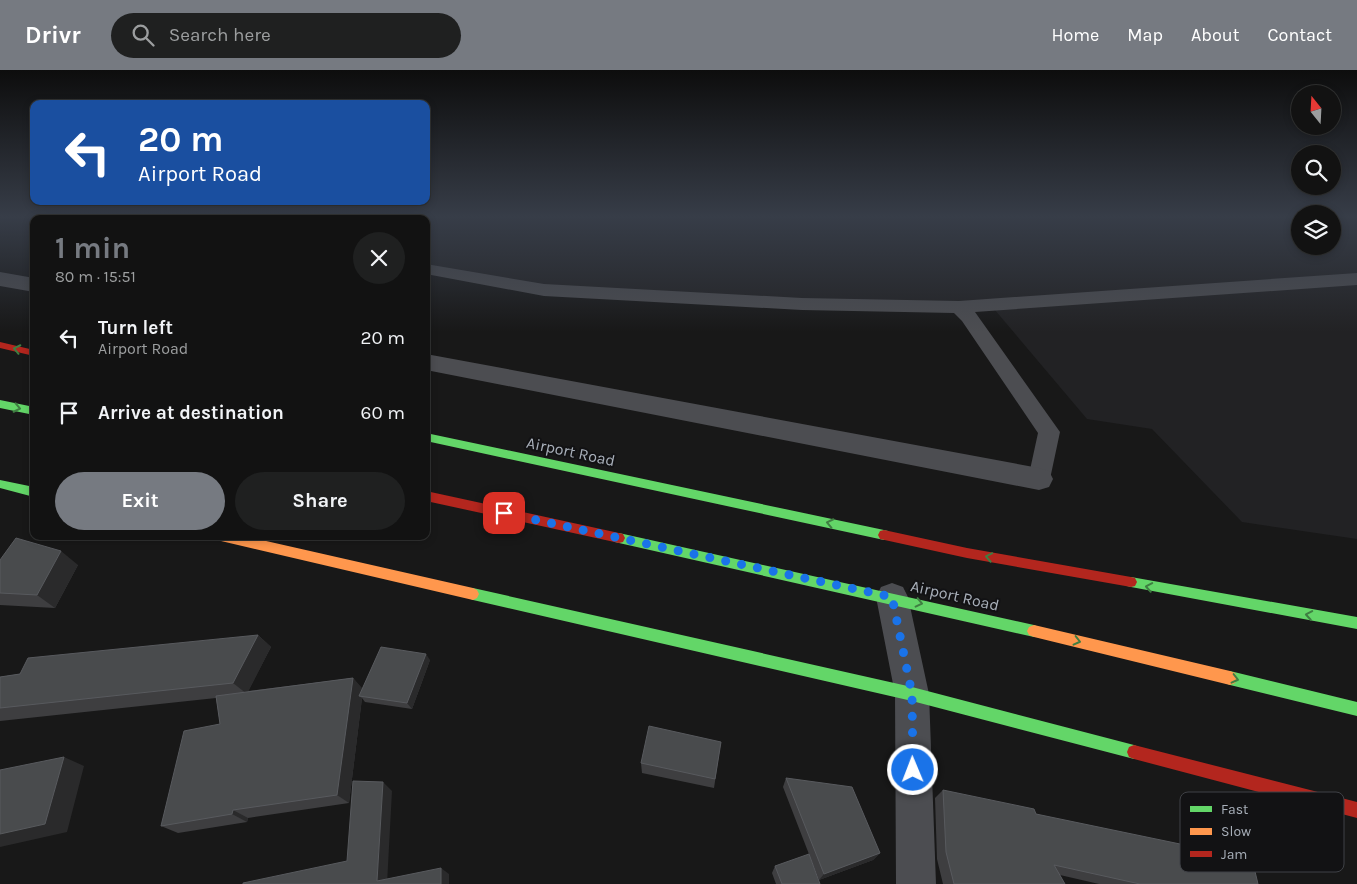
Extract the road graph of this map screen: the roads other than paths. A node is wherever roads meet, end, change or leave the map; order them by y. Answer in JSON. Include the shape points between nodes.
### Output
{"nodes":[{"id":1,"x":430,"y":270,"type":"edge"},
{"id":2,"x":0,"y":279,"type":"edge"},
{"id":3,"x":1357,"y":279,"type":"edge"},
{"id":4,"x":30,"y":284,"type":"edge"},
{"id":5,"x":959,"y":306,"type":"junction"},
{"id":6,"x":0,"y":345,"type":"edge"},
{"id":7,"x":30,"y":351,"type":"edge"},
{"id":8,"x":430,"y":363,"type":"edge"},
{"id":9,"x":0,"y":404,"type":"edge"},
{"id":10,"x":30,"y":410,"type":"edge"},
{"id":11,"x":430,"y":438,"type":"edge"},
{"id":12,"x":1040,"y":479,"type":"joint"},
{"id":13,"x":0,"y":484,"type":"edge"},
{"id":14,"x":30,"y":491,"type":"edge"},
{"id":15,"x":430,"y":497,"type":"edge"},
{"id":16,"x":238,"y":540,"type":"edge"},
{"id":17,"x":892,"y":597,"type":"junction"},
{"id":18,"x":1357,"y":623,"type":"edge"},
{"id":19,"x":912,"y":694,"type":"junction"},
{"id":20,"x":1357,"y":709,"type":"edge"},
{"id":21,"x":1288,"y":792,"type":"edge"},
{"id":22,"x":1344,"y":807,"type":"edge"},
{"id":23,"x":1357,"y":810,"type":"edge"},
{"id":24,"x":916,"y":884,"type":"edge"}],
"edges":[{"from":1,"to":5,"type":"lane","via":[[544,290],[802,304]]},
{"from":2,"to":4,"type":"street"},
{"from":3,"to":5,"type":"lane"},
{"from":5,"to":12,"type":"lane","via":[[1049,432]]},
{"from":7,"to":6,"type":"main road","one_way":true},
{"from":8,"to":12,"type":"street"},
{"from":9,"to":10,"type":"main road","one_way":true},
{"from":18,"to":11,"type":"main road","name":"Airport Road","one_way":true,"via":[[967,553]]},
{"from":13,"to":14,"type":"main road"},
{"from":15,"to":17,"type":"main road","name":"Airport Road"},
{"from":16,"to":19,"type":"main road"},
{"from":17,"to":19,"type":"street"},
{"from":17,"to":20,"type":"main road","name":"Airport Road","one_way":true},
{"from":19,"to":21,"type":"main road"},
{"from":19,"to":24,"type":"street"},
{"from":22,"to":23,"type":"main road"}]}
